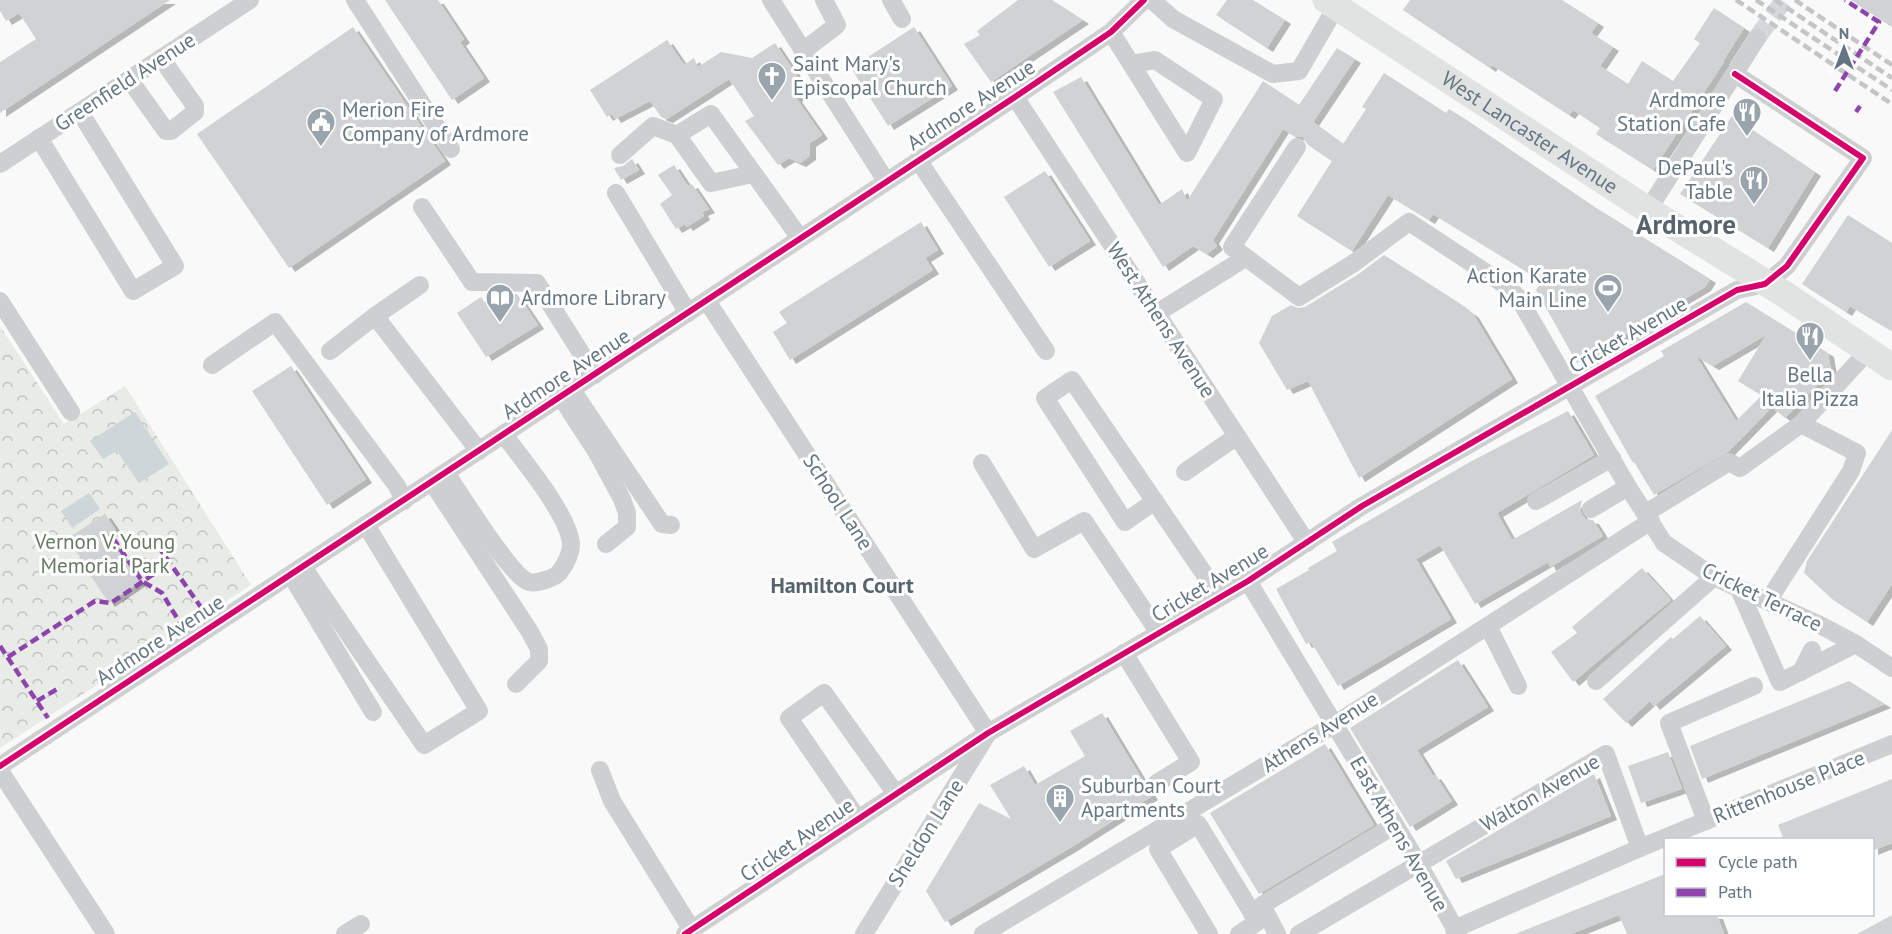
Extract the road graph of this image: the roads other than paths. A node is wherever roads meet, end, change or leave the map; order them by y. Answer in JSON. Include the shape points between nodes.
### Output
{"nodes":[{"id":1,"x":250,"y":0,"type":"edge"},
{"id":2,"x":355,"y":0,"type":"edge"},
{"id":3,"x":771,"y":0,"type":"edge"},
{"id":4,"x":824,"y":0,"type":"edge"},
{"id":5,"x":891,"y":0,"type":"edge"},
{"id":6,"x":1144,"y":0,"type":"edge"},
{"id":7,"x":1152,"y":0,"type":"edge"},
{"id":8,"x":1331,"y":3,"type":"edge"},
{"id":9,"x":902,"y":19,"type":"dead end"},
{"id":10,"x":1110,"y":32,"type":"junction"},
{"id":11,"x":1757,"y":39,"type":"tunnel mouth"},
{"id":12,"x":803,"y":51,"type":"junction"},
{"id":13,"x":161,"y":58,"type":"junction"},
{"id":14,"x":1131,"y":64,"type":"junction"},
{"id":15,"x":1735,"y":74,"type":"junction"},
{"id":16,"x":129,"y":79,"type":"junction"},
{"id":17,"x":1015,"y":97,"type":"junction"},
{"id":18,"x":80,"y":112,"type":"junction"},
{"id":19,"x":677,"y":135,"type":"junction"},
{"id":20,"x":39,"y":138,"type":"junction"},
{"id":21,"x":1297,"y":147,"type":"dead end"},
{"id":22,"x":451,"y":148,"type":"dead end"},
{"id":23,"x":620,"y":155,"type":"dead end"},
{"id":24,"x":918,"y":160,"type":"junction"},
{"id":25,"x":0,"y":164,"type":"edge"},
{"id":26,"x":753,"y":174,"type":"junction"},
{"id":27,"x":886,"y":181,"type":"junction"},
{"id":28,"x":616,"y":193,"type":"dead end"},
{"id":29,"x":422,"y":207,"type":"dead end"},
{"id":30,"x":1648,"y":210,"type":"junction"},
{"id":31,"x":800,"y":238,"type":"junction"},
{"id":32,"x":1245,"y":258,"type":"junction"},
{"id":33,"x":1765,"y":284,"type":"junction"},
{"id":34,"x":420,"y":285,"type":"dead end"},
{"id":35,"x":0,"y":301,"type":"edge"},
{"id":36,"x":707,"y":301,"type":"junction"},
{"id":37,"x":688,"y":313,"type":"junction"},
{"id":38,"x":1156,"y":313,"type":"junction"},
{"id":39,"x":375,"y":316,"type":"junction"},
{"id":40,"x":330,"y":351,"type":"dead end"},
{"id":41,"x":1046,"y":351,"type":"dead end"},
{"id":42,"x":1868,"y":351,"type":"junction"},
{"id":43,"x":212,"y":365,"type":"dead end"},
{"id":44,"x":1892,"y":367,"type":"edge"},
{"id":45,"x":595,"y":375,"type":"junction"},
{"id":46,"x":1570,"y":388,"type":"junction"},
{"id":47,"x":567,"y":393,"type":"junction"},
{"id":48,"x":71,"y":412,"type":"dead end"},
{"id":49,"x":1801,"y":424,"type":"junction"},
{"id":50,"x":504,"y":435,"type":"junction"},
{"id":51,"x":1237,"y":436,"type":"junction"},
{"id":52,"x":479,"y":451,"type":"junction"},
{"id":53,"x":1612,"y":458,"type":"junction"},
{"id":54,"x":982,"y":463,"type":"dead end"},
{"id":55,"x":1185,"y":472,"type":"dead end"},
{"id":56,"x":439,"y":478,"type":"junction"},
{"id":57,"x":1628,"y":487,"type":"junction"},
{"id":58,"x":404,"y":501,"type":"junction"},
{"id":59,"x":1155,"y":501,"type":"junction"},
{"id":60,"x":1536,"y":501,"type":"dead end"},
{"id":61,"x":1591,"y":509,"type":"dead end"},
{"id":62,"x":1648,"y":517,"type":"junction"},
{"id":63,"x":366,"y":525,"type":"junction"},
{"id":64,"x":671,"y":525,"type":"dead end"},
{"id":65,"x":1307,"y":543,"type":"junction"},
{"id":66,"x":606,"y":544,"type":"dead end"},
{"id":67,"x":297,"y":571,"type":"junction"},
{"id":68,"x":1714,"y":577,"type":"junction"},
{"id":69,"x":1248,"y":581,"type":"junction"},
{"id":70,"x":1739,"y":589,"type":"junction"},
{"id":71,"x":1220,"y":597,"type":"junction"},
{"id":72,"x":1768,"y":601,"type":"junction"},
{"id":73,"x":1488,"y":626,"type":"junction"},
{"id":74,"x":1159,"y":633,"type":"junction"},
{"id":75,"x":1775,"y":633,"type":"dead end"},
{"id":76,"x":1856,"y":644,"type":"junction"},
{"id":77,"x":1765,"y":649,"type":"junction"},
{"id":78,"x":1812,"y":650,"type":"dead end"},
{"id":79,"x":1124,"y":653,"type":"junction"},
{"id":80,"x":1892,"y":668,"type":"edge"},
{"id":81,"x":1801,"y":672,"type":"junction"},
{"id":82,"x":1596,"y":681,"type":"dead end"},
{"id":83,"x":516,"y":684,"type":"dead end"},
{"id":84,"x":1518,"y":686,"type":"dead end"},
{"id":85,"x":1754,"y":686,"type":"dead end"},
{"id":86,"x":373,"y":712,"type":"dead end"},
{"id":87,"x":1335,"y":724,"type":"junction"},
{"id":88,"x":988,"y":733,"type":"junction"},
{"id":89,"x":1892,"y":744,"type":"edge"},
{"id":90,"x":0,"y":768,"type":"edge"},
{"id":91,"x":600,"y":770,"type":"dead end"},
{"id":92,"x":1156,"y":783,"type":"dead end"},
{"id":93,"x":896,"y":794,"type":"junction"},
{"id":94,"x":858,"y":819,"type":"junction"},
{"id":95,"x":1706,"y":821,"type":"junction"},
{"id":96,"x":1395,"y":825,"type":"junction"},
{"id":97,"x":1664,"y":838,"type":"edge"},
{"id":98,"x":1664,"y":838,"type":"edge"},
{"id":99,"x":1640,"y":848,"type":"junction"},
{"id":100,"x":1418,"y":863,"type":"junction"},
{"id":101,"x":1257,"y":908,"type":"junction"},
{"id":102,"x":361,"y":924,"type":"dead end"},
{"id":103,"x":1456,"y":931,"type":"edge"},
{"id":104,"x":689,"y":932,"type":"edge"},
{"id":105,"x":106,"y":934,"type":"edge"},
{"id":106,"x":345,"y":934,"type":"edge"},
{"id":107,"x":864,"y":934,"type":"edge"},
{"id":108,"x":983,"y":934,"type":"edge"},
{"id":109,"x":1209,"y":934,"type":"edge"},
{"id":110,"x":1239,"y":934,"type":"edge"},
{"id":111,"x":1277,"y":934,"type":"edge"},
{"id":112,"x":1299,"y":934,"type":"edge"}],
"edges":[{"from":1,"to":13,"type":"street","name":"Greenfield Avenue"},
{"from":2,"to":22,"type":"street"},
{"from":3,"to":12,"type":"street"},
{"from":4,"to":12,"type":"street","via":[[837,25]]},
{"from":5,"to":9,"type":"street"},
{"from":6,"to":10,"type":"street","name":"Ardmore Avenue"},
{"from":7,"to":8,"type":"street","via":[[1173,19],[1273,74],[1299,71]]},
{"from":8,"to":30,"type":"highway","name":"West Lancaster Avenue"},
{"from":10,"to":14,"type":"street"},
{"from":10,"to":17,"type":"street","name":"Ardmore Avenue"},
{"from":11,"to":15,"type":"street"},
{"from":12,"to":27,"type":"street"},
{"from":13,"to":16,"type":"street","name":"Greenfield Avenue"},
{"from":13,"to":16,"type":"street","via":[[195,106],[195,112],[171,131],[166,131]]},
{"from":14,"to":14,"type":"street","via":[[1155,60],[1214,99],[1187,153]]},
{"from":15,"to":30,"type":"street"},
{"from":15,"to":33,"type":"street","via":[[1863,158],[1787,266]]},
{"from":16,"to":18,"type":"street","name":"Greenfield Avenue"},
{"from":17,"to":24,"type":"street","name":"Ardmore Avenue"},
{"from":17,"to":38,"type":"street","name":"West Athens Avenue"},
{"from":18,"to":20,"type":"street","name":"Greenfield Avenue"},
{"from":18,"to":20,"type":"street","via":[[175,266],[133,291]]},
{"from":19,"to":23,"type":"street","via":[[653,126]]},
{"from":19,"to":26,"type":"street","via":[[711,183]]},
{"from":19,"to":26,"type":"street","via":[[711,114]]},
{"from":20,"to":25,"type":"street","name":"Greenfield Avenue"},
{"from":21,"to":32,"type":"street","via":[[1232,247]]},
{"from":24,"to":27,"type":"street","name":"Ardmore Avenue"},
{"from":24,"to":41,"type":"street"},
{"from":26,"to":31,"type":"street"},
{"from":27,"to":31,"type":"street","name":"Ardmore Avenue"},
{"from":28,"to":37,"type":"street"},
{"from":29,"to":45,"type":"street","via":[[472,282],[537,283]]},
{"from":30,"to":33,"type":"highway","name":"West Lancaster Avenue"},
{"from":31,"to":36,"type":"street","name":"Ardmore Avenue"},
{"from":32,"to":38,"type":"street"},
{"from":32,"to":46,"type":"street","name":"Cricket Terrace","via":[[1299,297],[1354,264],[1409,222],[1518,297]]},
{"from":33,"to":42,"type":"highway","name":"West Lancaster Avenue"},
{"from":33,"to":46,"type":"street","name":"Cricket Avenue","via":[[1737,290]]},
{"from":34,"to":39,"type":"street"},
{"from":35,"to":48,"type":"street"},
{"from":36,"to":37,"type":"street","name":"Ardmore Avenue"},
{"from":36,"to":88,"type":"street","name":"School Lane"},
{"from":37,"to":45,"type":"street","name":"Ardmore Avenue"},
{"from":38,"to":51,"type":"street","name":"West Athens Avenue"},
{"from":39,"to":40,"type":"street"},
{"from":39,"to":52,"type":"street"},
{"from":42,"to":44,"type":"highway","name":"West Lancaster Avenue"},
{"from":42,"to":49,"type":"street"},
{"from":43,"to":58,"type":"street","via":[[275,322],[397,486]]},
{"from":45,"to":47,"type":"street","name":"Ardmore Avenue"},
{"from":46,"to":53,"type":"street","name":"Cricket Terrace"},
{"from":46,"to":65,"type":"street","name":"Cricket Avenue","via":[[1362,506]]},
{"from":47,"to":50,"type":"street","name":"Ardmore Avenue"},
{"from":47,"to":64,"type":"street","via":[[662,524]]},
{"from":47,"to":66,"type":"street","via":[[627,513],[627,527]]},
{"from":49,"to":62,"type":"street","name":"Athens Avenue","via":[[1740,468],[1729,462]]},
{"from":49,"to":72,"type":"street","via":[[1857,453],[1851,471]]},
{"from":50,"to":52,"type":"street","name":"Ardmore Avenue"},
{"from":50,"to":56,"type":"street","via":[[566,527],[571,544],[569,556],[557,575],[529,582],[519,575]]},
{"from":51,"to":55,"type":"street"},
{"from":51,"to":65,"type":"street","name":"West Athens Avenue"},
{"from":52,"to":56,"type":"street","name":"Ardmore Avenue"},
{"from":53,"to":57,"type":"street","name":"Cricket Terrace"},
{"from":53,"to":60,"type":"street"},
{"from":54,"to":74,"type":"street","via":[[1035,549],[1084,521]]},
{"from":56,"to":58,"type":"street","name":"Ardmore Avenue"},
{"from":56,"to":83,"type":"street","via":[[538,649],[538,661]]},
{"from":57,"to":61,"type":"street"},
{"from":57,"to":62,"type":"street","name":"Cricket Terrace"},
{"from":58,"to":63,"type":"street","name":"Ardmore Avenue"},
{"from":59,"to":59,"type":"street","via":[[1072,380],[1045,398],[1125,522]]},
{"from":59,"to":71,"type":"street"},
{"from":62,"to":68,"type":"street","name":"Cricket Terrace","via":[[1664,543]]},
{"from":62,"to":73,"type":"street","name":"Athens Avenue"},
{"from":63,"to":67,"type":"street","name":"Ardmore Avenue"},
{"from":63,"to":67,"type":"street","via":[[479,711],[424,745]]},
{"from":65,"to":69,"type":"street","name":"Cricket Avenue"},
{"from":67,"to":86,"type":"street"},
{"from":67,"to":90,"type":"street","name":"Ardmore Avenue"},
{"from":68,"to":70,"type":"street","name":"Cricket Terrace"},
{"from":68,"to":82,"type":"street"},
{"from":69,"to":71,"type":"street","name":"Cricket Avenue"},
{"from":69,"to":87,"type":"street","name":"East Athens Avenue"},
{"from":70,"to":72,"type":"street","name":"Cricket Terrace"},
{"from":70,"to":77,"type":"street"},
{"from":71,"to":74,"type":"street","name":"Cricket Avenue"},
{"from":72,"to":76,"type":"street","name":"Cricket Terrace"},
{"from":73,"to":84,"type":"street"},
{"from":73,"to":87,"type":"street","name":"Athens Avenue"},
{"from":74,"to":79,"type":"street","name":"Cricket Avenue"},
{"from":75,"to":77,"type":"street"},
{"from":76,"to":80,"type":"street","name":"Cricket Terrace"},
{"from":76,"to":81,"type":"street"},
{"from":77,"to":81,"type":"street","via":[[1780,682]]},
{"from":78,"to":81,"type":"street"},
{"from":79,"to":88,"type":"street","name":"Cricket Avenue"},
{"from":79,"to":92,"type":"street","via":[[1191,762]]},
{"from":85,"to":95,"type":"street","via":[[1669,723]]},
{"from":87,"to":96,"type":"street","name":"East Athens Avenue"},
{"from":87,"to":108,"type":"street","name":"Athens Avenue"},
{"from":88,"to":93,"type":"street","name":"Cricket Avenue"},
{"from":88,"to":107,"type":"street","name":"Sheldon Lane"},
{"from":89,"to":95,"type":"street","name":"Rittenhouse Place"},
{"from":90,"to":105,"type":"street"},
{"from":91,"to":104,"type":"street","via":[[612,801]]},
{"from":93,"to":94,"type":"street","name":"Cricket Avenue"},
{"from":93,"to":94,"type":"street","via":[[824,693],[789,718]]},
{"from":94,"to":104,"type":"street","name":"Cricket Avenue"},
{"from":95,"to":97,"type":"street","name":"Rittenhouse Place"},
{"from":96,"to":100,"type":"street","name":"East Athens Avenue"},
{"from":96,"to":101,"type":"street"},
{"from":98,"to":99,"type":"street","name":"Rittenhouse Place"},
{"from":99,"to":100,"type":"street","name":"Walton Avenue","via":[[1606,754]]},
{"from":99,"to":103,"type":"street","name":"Rittenhouse Place"},
{"from":100,"to":103,"type":"street","name":"East Athens Avenue"},
{"from":100,"to":112,"type":"street"},
{"from":101,"to":109,"type":"street","via":[[1198,824],[1158,849]]},
{"from":101,"to":110,"type":"street","via":[[1256,923]]},
{"from":101,"to":111,"type":"street"},
{"from":102,"to":106,"type":"street"}]}
